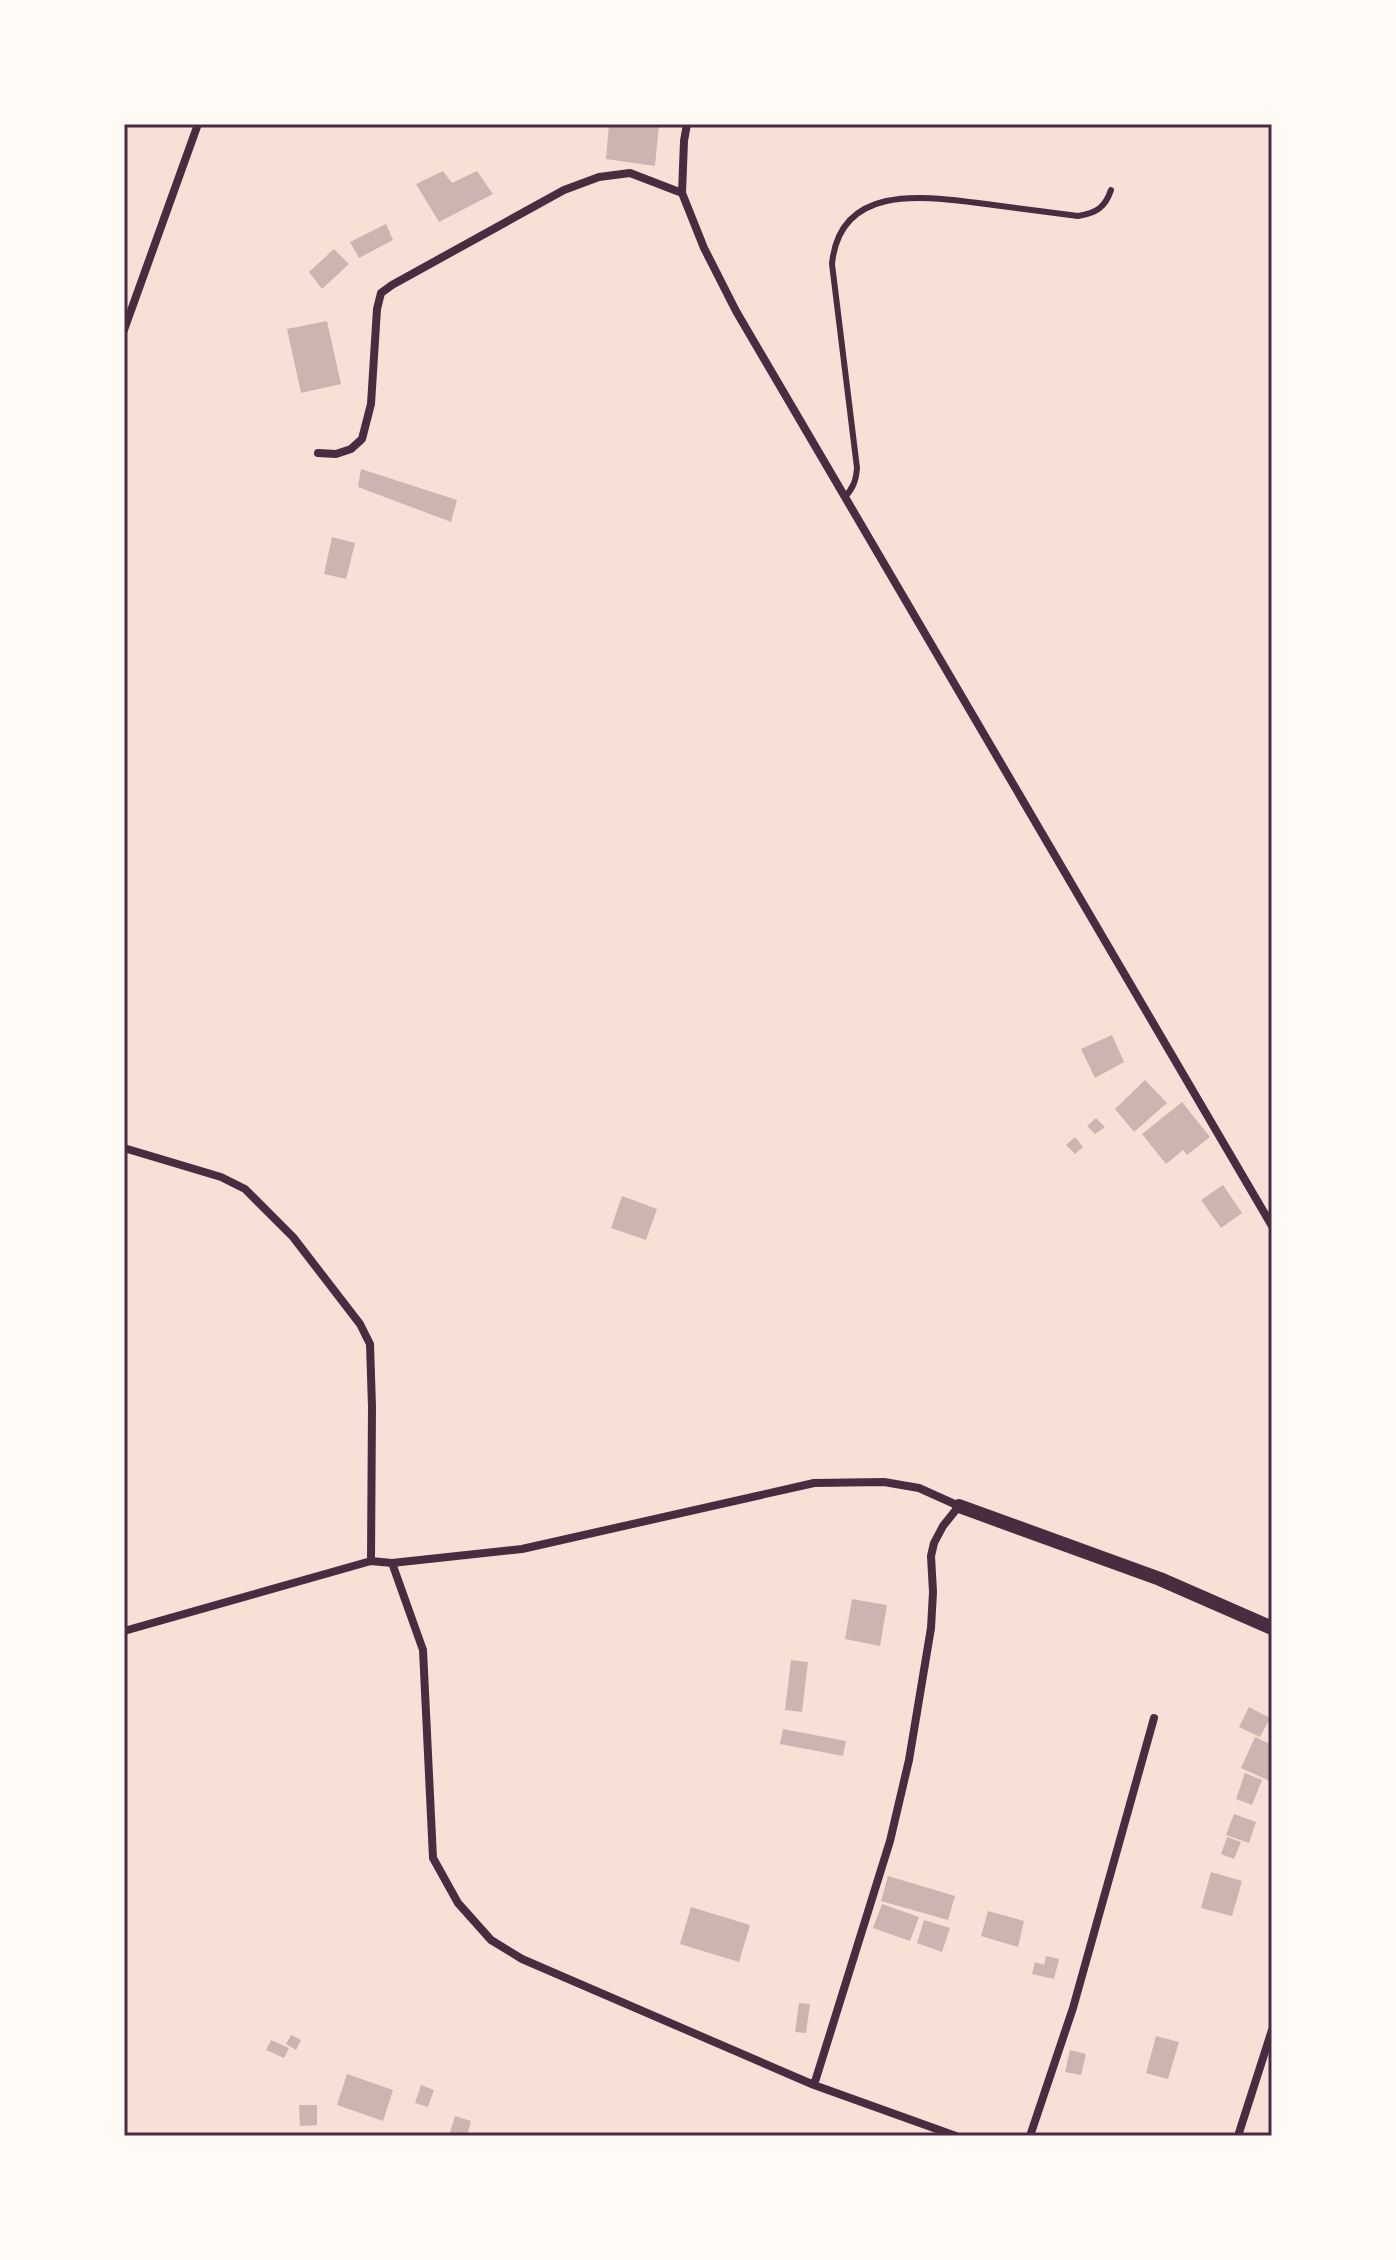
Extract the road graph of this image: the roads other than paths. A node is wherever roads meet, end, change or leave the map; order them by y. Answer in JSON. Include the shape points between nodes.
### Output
{"nodes":[{"id":1,"x":198,"y":124,"type":"edge"},
{"id":2,"x":687,"y":124,"type":"edge"},
{"id":3,"x":1111,"y":190,"type":"dead end"},
{"id":4,"x":682,"y":193,"type":"junction"},
{"id":5,"x":124,"y":330,"type":"edge"},
{"id":6,"x":318,"y":453,"type":"dead end"},
{"id":7,"x":845,"y":497,"type":"junction"},
{"id":8,"x":124,"y":1148,"type":"edge"},
{"id":9,"x":1272,"y":1226,"type":"edge"},
{"id":10,"x":959,"y":1506,"type":"junction"},
{"id":11,"x":371,"y":1561,"type":"junction"},
{"id":12,"x":392,"y":1563,"type":"junction"},
{"id":13,"x":1272,"y":1628,"type":"edge"},
{"id":14,"x":124,"y":1631,"type":"edge"},
{"id":15,"x":1154,"y":1718,"type":"dead end"},
{"id":16,"x":1272,"y":2030,"type":"edge"},
{"id":17,"x":814,"y":2085,"type":"junction"},
{"id":18,"x":956,"y":2136,"type":"edge"},
{"id":19,"x":1030,"y":2136,"type":"edge"},
{"id":20,"x":1238,"y":2136,"type":"edge"}],
"edges":[{"from":1,"to":5,"type":"street"},
{"from":2,"to":4,"type":"street"},
{"from":3,"to":7,"type":"lane","via":[[1101,209],[1078,216],[922,196],[880,202],[851,220],[840,234],[832,264],[857,468]]},
{"from":4,"to":6,"type":"street","via":[[630,173],[599,177],[564,190],[392,285],[381,293],[377,309],[371,404],[362,439],[336,454]]},
{"from":4,"to":7,"type":"street","via":[[736,311]]},
{"from":7,"to":9,"type":"street"},
{"from":8,"to":11,"type":"street","via":[[245,1189],[293,1237],[360,1324],[370,1344]]},
{"from":10,"to":12,"type":"street","via":[[919,1488],[884,1482],[814,1483],[522,1549]]},
{"from":10,"to":13,"type":"street","via":[[1160,1579]]},
{"from":10,"to":17,"type":"street","via":[[934,1543],[931,1628],[909,1760],[890,1841]]},
{"from":11,"to":12,"type":"street"},
{"from":11,"to":14,"type":"street"},
{"from":12,"to":17,"type":"street","via":[[423,1650],[433,1858],[458,1903],[491,1940],[522,1959]]},
{"from":15,"to":19,"type":"street","via":[[1073,2008]]},
{"from":16,"to":20,"type":"street"},
{"from":17,"to":18,"type":"street"}]}
